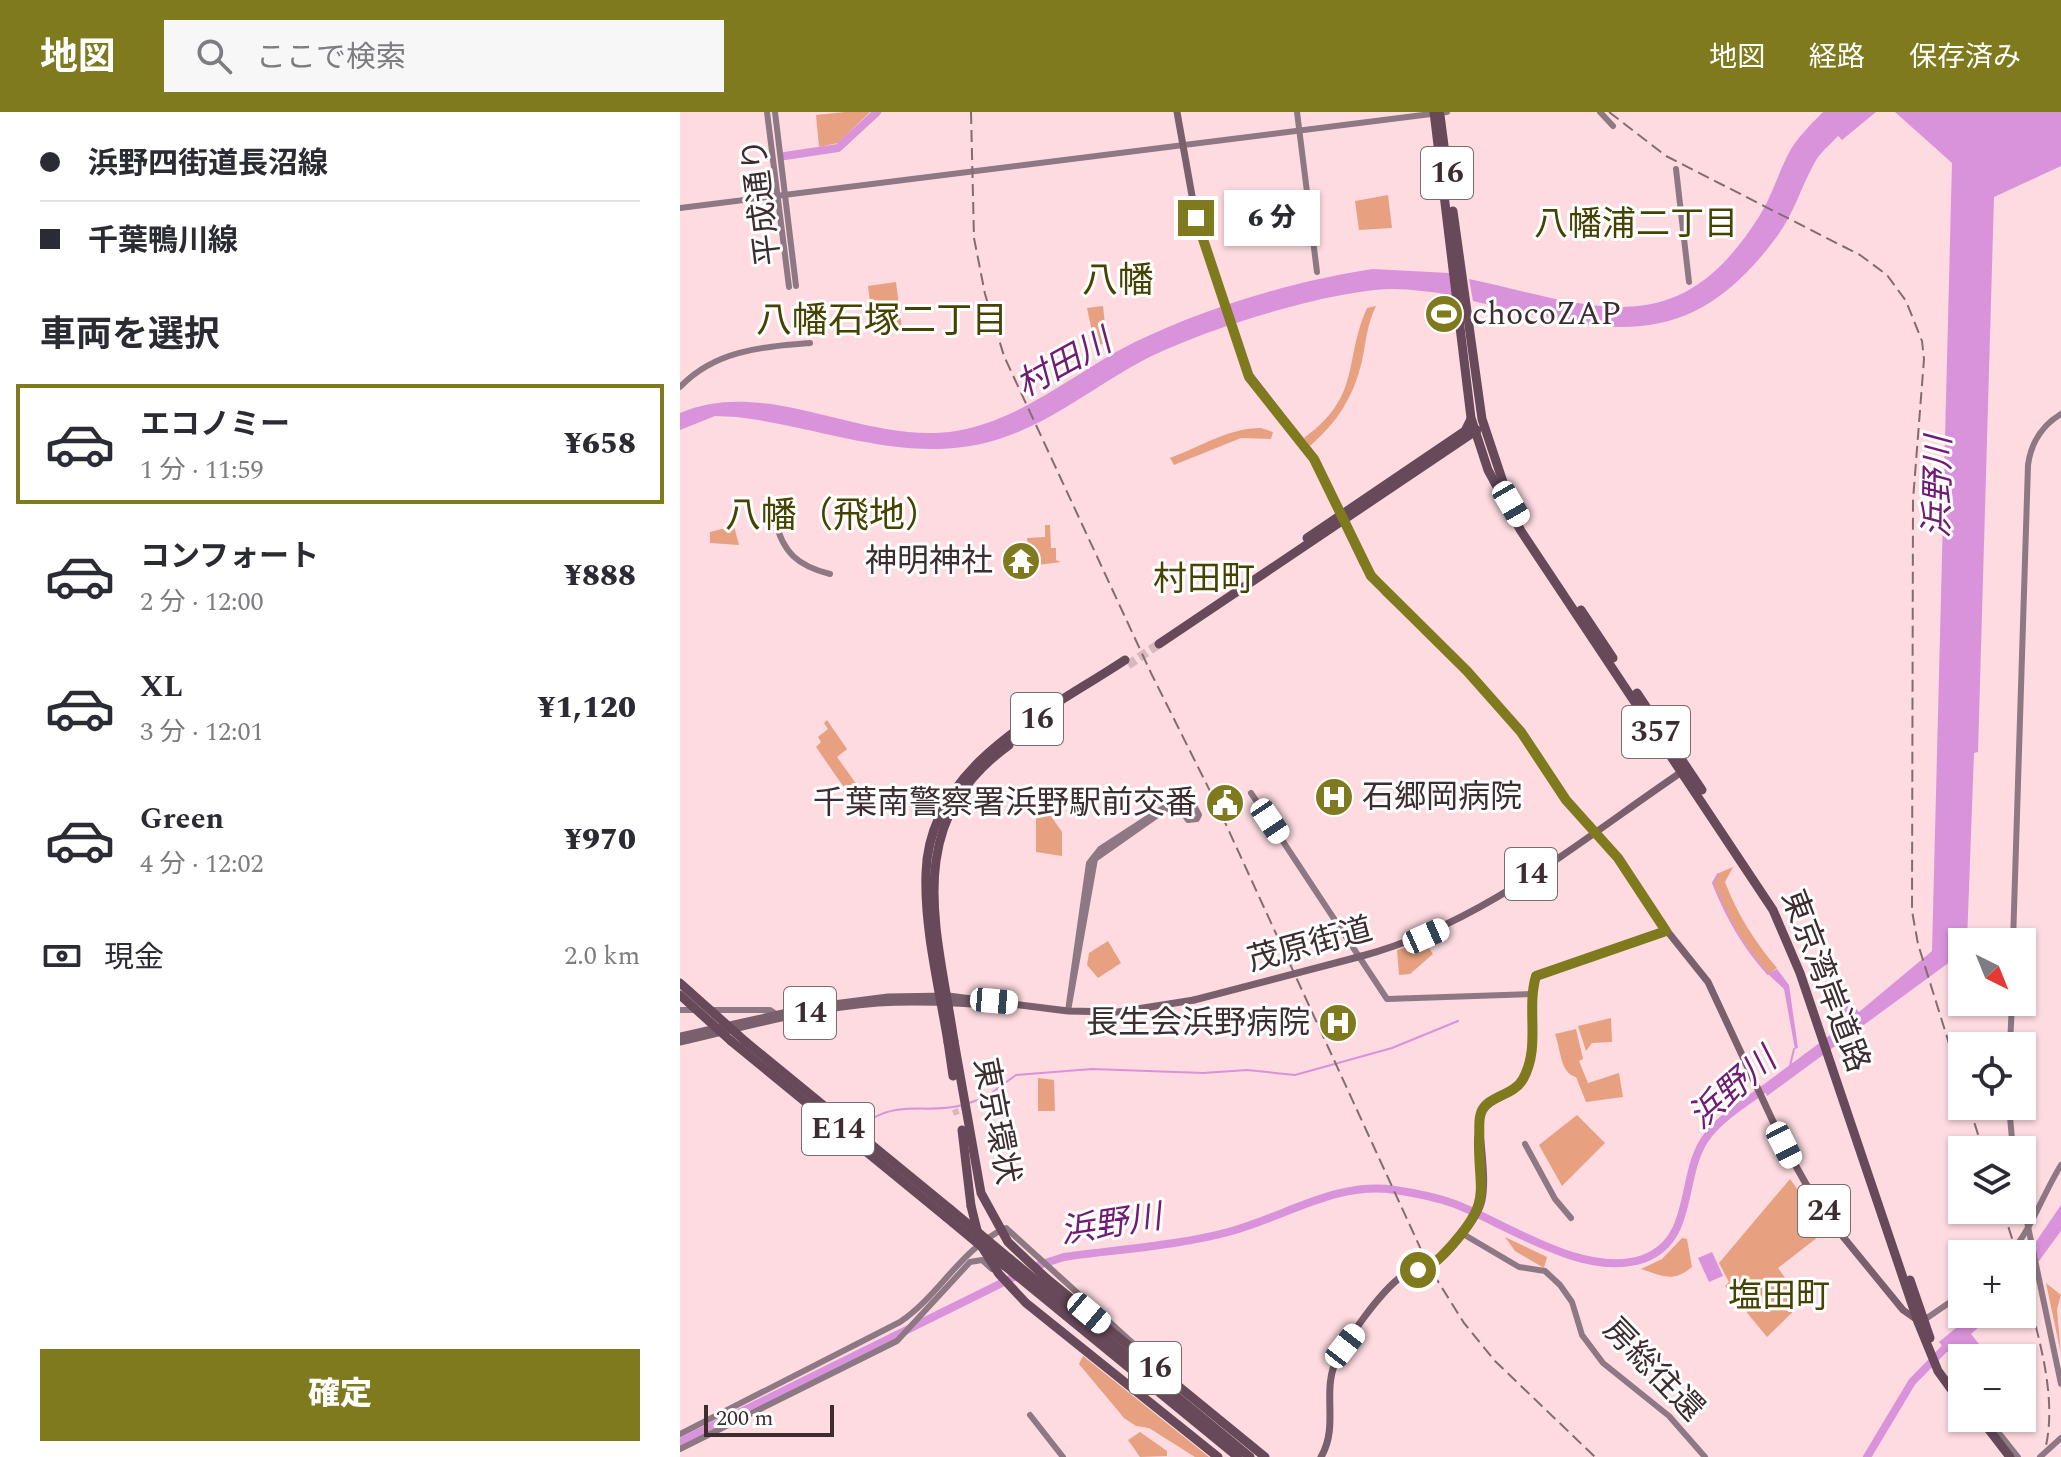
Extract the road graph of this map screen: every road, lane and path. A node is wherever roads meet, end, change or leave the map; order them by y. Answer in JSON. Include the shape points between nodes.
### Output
{"nodes":[{"id":1,"x":767,"y":112,"type":"edge"},
{"id":2,"x":775,"y":112,"type":"edge"},
{"id":3,"x":1177,"y":112,"type":"edge"},
{"id":4,"x":1297,"y":112,"type":"edge"},
{"id":5,"x":1447,"y":112,"type":"edge"},
{"id":6,"x":1600,"y":112,"type":"edge"},
{"id":7,"x":1437,"y":113,"type":"edge"},
{"id":8,"x":1613,"y":126,"type":"dead end"},
{"id":9,"x":1299,"y":130,"type":"junction"},
{"id":10,"x":1182,"y":144,"type":"junction"},
{"id":11,"x":1676,"y":169,"type":"dead end"},
{"id":12,"x":781,"y":196,"type":"junction"},
{"id":13,"x":680,"y":208,"type":"edge"},
{"id":14,"x":1458,"y":270,"type":"junction"},
{"id":15,"x":1317,"y":272,"type":"dead end"},
{"id":16,"x":1689,"y":282,"type":"dead end"},
{"id":17,"x":793,"y":286,"type":"dead end"},
{"id":18,"x":1462,"y":302,"type":"junction"},
{"id":19,"x":810,"y":343,"type":"dead end"},
{"id":20,"x":680,"y":387,"type":"edge"},
{"id":21,"x":2061,"y":414,"type":"edge"},
{"id":22,"x":1476,"y":419,"type":"junction"},
{"id":23,"x":1478,"y":433,"type":"junction"},
{"id":24,"x":1421,"y":461,"type":"junction"},
{"id":25,"x":1343,"y":518,"type":"junction"},
{"id":26,"x":775,"y":520,"type":"dead end"},
{"id":27,"x":830,"y":574,"type":"dead end"},
{"id":28,"x":1127,"y":662,"type":"tunnel mouth"},
{"id":29,"x":1685,"y":770,"type":"junction"},
{"id":30,"x":1251,"y":793,"type":"dead end"},
{"id":31,"x":1180,"y":797,"type":"junction"},
{"id":32,"x":1179,"y":807,"type":"junction"},
{"id":33,"x":1594,"y":831,"type":"junction"},
{"id":34,"x":2013,"y":928,"type":"edge"},
{"id":35,"x":1666,"y":931,"type":"junction"},
{"id":36,"x":1362,"y":956,"type":"junction"},
{"id":37,"x":680,"y":983,"type":"edge"},
{"id":38,"x":1533,"y":994,"type":"junction"},
{"id":39,"x":680,"y":995,"type":"edge"},
{"id":40,"x":945,"y":1001,"type":"junction"},
{"id":41,"x":680,"y":1010,"type":"edge"},
{"id":42,"x":1068,"y":1011,"type":"junction"},
{"id":43,"x":780,"y":1017,"type":"junction"},
{"id":44,"x":680,"y":1036,"type":"edge"},
{"id":45,"x":680,"y":1042,"type":"edge"},
{"id":46,"x":951,"y":1042,"type":"junction"},
{"id":47,"x":969,"y":1107,"type":"dead end"},
{"id":48,"x":1525,"y":1144,"type":"dead end"},
{"id":49,"x":2061,"y":1165,"type":"edge"},
{"id":50,"x":948,"y":1213,"type":"junction"},
{"id":51,"x":1571,"y":1218,"type":"dead end"},
{"id":52,"x":2027,"y":1224,"type":"edge"},
{"id":53,"x":2028,"y":1229,"type":"junction"},
{"id":54,"x":1463,"y":1234,"type":"junction"},
{"id":55,"x":2020,"y":1240,"type":"edge"},
{"id":56,"x":980,"y":1243,"type":"junction"},
{"id":57,"x":1005,"y":1266,"type":"junction"},
{"id":58,"x":1038,"y":1282,"type":"junction"},
{"id":59,"x":1948,"y":1303,"type":"edge"},
{"id":60,"x":1921,"y":1321,"type":"junction"},
{"id":61,"x":1930,"y":1346,"type":"junction"},
{"id":62,"x":1948,"y":1374,"type":"edge"},
{"id":63,"x":2061,"y":1384,"type":"edge"},
{"id":64,"x":1948,"y":1386,"type":"edge"},
{"id":65,"x":1203,"y":1404,"type":"junction"},
{"id":66,"x":1030,"y":1415,"type":"dead end"},
{"id":67,"x":1984,"y":1432,"type":"edge"},
{"id":68,"x":1991,"y":1432,"type":"edge"},
{"id":69,"x":1998,"y":1432,"type":"edge"},
{"id":70,"x":680,"y":1434,"type":"edge"},
{"id":71,"x":2061,"y":1438,"type":"edge"},
{"id":72,"x":680,"y":1449,"type":"edge"},
{"id":73,"x":1063,"y":1457,"type":"edge"},
{"id":74,"x":1218,"y":1457,"type":"edge"},
{"id":75,"x":1238,"y":1457,"type":"edge"},
{"id":76,"x":1250,"y":1457,"type":"edge"},
{"id":77,"x":1265,"y":1457,"type":"edge"},
{"id":78,"x":1321,"y":1457,"type":"edge"},
{"id":79,"x":1705,"y":1457,"type":"edge"},
{"id":80,"x":2003,"y":1457,"type":"edge"},
{"id":81,"x":2010,"y":1457,"type":"edge"},
{"id":82,"x":2018,"y":1457,"type":"edge"},
{"id":83,"x":2040,"y":1457,"type":"edge"}],
"edges":[{"from":1,"to":12,"type":"street","name":"平成通り"},
{"from":2,"to":12,"type":"street","name":"平成通り"},
{"from":3,"to":10,"type":"main road","number":"24"},
{"from":4,"to":9,"type":"street"},
{"from":5,"to":7,"type":"street"},
{"from":6,"to":8,"type":"street"},
{"from":7,"to":9,"type":"street"},
{"from":7,"to":14,"type":"highway","name":"東京湾岸道路","number":"16"},
{"from":7,"to":14,"type":"highway","name":"東京湾岸道路","number":"16","via":[[1457,232]]},
{"from":9,"to":10,"type":"street"},
{"from":9,"to":15,"type":"street"},
{"from":10,"to":12,"type":"street"},
{"from":10,"to":25,"type":"main road","number":"24","via":[[1196,218],[1253,382],[1307,449]]},
{"from":11,"to":16,"type":"street"},
{"from":12,"to":13,"type":"street"},
{"from":12,"to":17,"type":"street","name":"平成通り"},
{"from":14,"to":18,"type":"highway","name":"東京湾岸道路","number":"16"},
{"from":18,"to":22,"type":"highway","name":"東京湾岸道路","number":"16"},
{"from":18,"to":23,"type":"highway","number":"16"},
{"from":19,"to":20,"type":"street","via":[[733,354],[702,368]]},
{"from":21,"to":34,"type":"street","via":[[2040,432],[2029,453]]},
{"from":22,"to":23,"type":"highway","name":"東京湾岸道路","number":"357"},
{"from":22,"to":24,"type":"highway"},
{"from":23,"to":24,"type":"highway"},
{"from":23,"to":25,"type":"highway"},
{"from":23,"to":29,"type":"highway","name":"東京湾岸道路","number":"357","via":[[1522,524]]},
{"from":24,"to":25,"type":"highway"},
{"from":25,"to":25,"type":"highway","via":[[1157,642],[1281,552]]},
{"from":25,"to":33,"type":"main road","number":"24","via":[[1375,581],[1503,711]]},
{"from":26,"to":27,"type":"street","via":[[794,561]]},
{"from":28,"to":40,"type":"highway","name":"東京環状","number":"16","via":[[994,757],[968,780],[951,809],[939,836],[932,880]]},
{"from":29,"to":33,"type":"main road","name":"茂原街道","number":"14"},
{"from":29,"to":60,"type":"highway","name":"東京湾岸道路","number":"357","via":[[1777,906],[1796,947]]},
{"from":30,"to":36,"type":"street"},
{"from":31,"to":32,"type":"street"},
{"from":31,"to":32,"type":"street","via":[[1190,798],[1198,817],[1188,820]]},
{"from":31,"to":42,"type":"street","via":[[1100,849],[1089,863]]},
{"from":32,"to":42,"type":"street","via":[[1169,807],[1101,851],[1092,864]]},
{"from":33,"to":35,"type":"main road","number":"24"},
{"from":33,"to":36,"type":"main road","name":"茂原街道","number":"14","via":[[1456,922]]},
{"from":35,"to":38,"type":"main road","via":[[1543,972],[1535,979]]},
{"from":35,"to":60,"type":"main road","number":"24","via":[[1708,982],[1791,1160],[1822,1208],[1903,1310]]},
{"from":36,"to":38,"type":"street","via":[[1391,1000]]},
{"from":36,"to":42,"type":"main road","name":"茂原街道","number":"14","bridge":true,"via":[[1138,1011]]},
{"from":37,"to":50,"type":"highway","number":"E14","bridge":true},
{"from":38,"to":54,"type":"main road","via":[[1531,1055],[1524,1078],[1480,1115],[1480,1207]]},
{"from":39,"to":50,"type":"highway","number":"E14","bridge":true},
{"from":40,"to":42,"type":"main road","name":"茂原街道","number":"14"},
{"from":40,"to":43,"type":"main road","name":"茂原街道","number":"14","via":[[876,1003]]},
{"from":40,"to":46,"type":"highway","name":"東京環状","number":"16"},
{"from":40,"to":47,"type":"highway","number":"16","via":[[955,1019]]},
{"from":41,"to":43,"type":"street","via":[[770,1010]]},
{"from":43,"to":44,"type":"main road","name":"茂原街道","number":"14"},
{"from":43,"to":45,"type":"main road","name":"茂原街道","number":"14"},
{"from":46,"to":56,"type":"highway","name":"東京環状","number":"16","bridge":true},
{"from":46,"to":58,"type":"highway","name":"東京環状","number":"16","bridge":true,"via":[[981,1193]]},
{"from":48,"to":51,"type":"street"},
{"from":49,"to":53,"type":"street"},
{"from":50,"to":57,"type":"highway","number":"E14","bridge":true},
{"from":52,"to":53,"type":"street"},
{"from":53,"to":55,"type":"street"},
{"from":53,"to":63,"type":"street"},
{"from":54,"to":78,"type":"main road","via":[[1437,1262],[1392,1285],[1338,1357],[1331,1383],[1332,1433]]},
{"from":54,"to":79,"type":"street","name":"房総往還","via":[[1519,1267],[1545,1271],[1572,1302],[1582,1335],[1603,1363],[1669,1416]]},
{"from":56,"to":57,"type":"highway","name":"東京環状","number":"16"},
{"from":56,"to":65,"type":"street","via":[[1009,1228]]},
{"from":56,"to":70,"type":"street","via":[[929,1300],[900,1322]]},
{"from":57,"to":58,"type":"highway","number":"E14"},
{"from":57,"to":72,"type":"street","via":[[970,1262],[897,1341]]},
{"from":57,"to":74,"type":"highway","name":"東京環状","number":"16","via":[[1010,1288]]},
{"from":58,"to":65,"type":"highway","name":"東京環状","number":"16"},
{"from":58,"to":75,"type":"highway","number":"E14"},
{"from":58,"to":76,"type":"highway","number":"E14"},
{"from":59,"to":60,"type":"street"},
{"from":60,"to":61,"type":"highway","name":"東京湾岸道路","number":"357"},
{"from":61,"to":62,"type":"highway","name":"東京湾岸道路","number":"357"},
{"from":61,"to":64,"type":"highway","name":"東京湾岸道路","number":"357"},
{"from":65,"to":77,"type":"highway","name":"東京環状","number":"16"},
{"from":66,"to":73,"type":"street"},
{"from":67,"to":80,"type":"highway"},
{"from":68,"to":81,"type":"highway"},
{"from":69,"to":82,"type":"street"},
{"from":71,"to":83,"type":"street","bridge":true}]}
